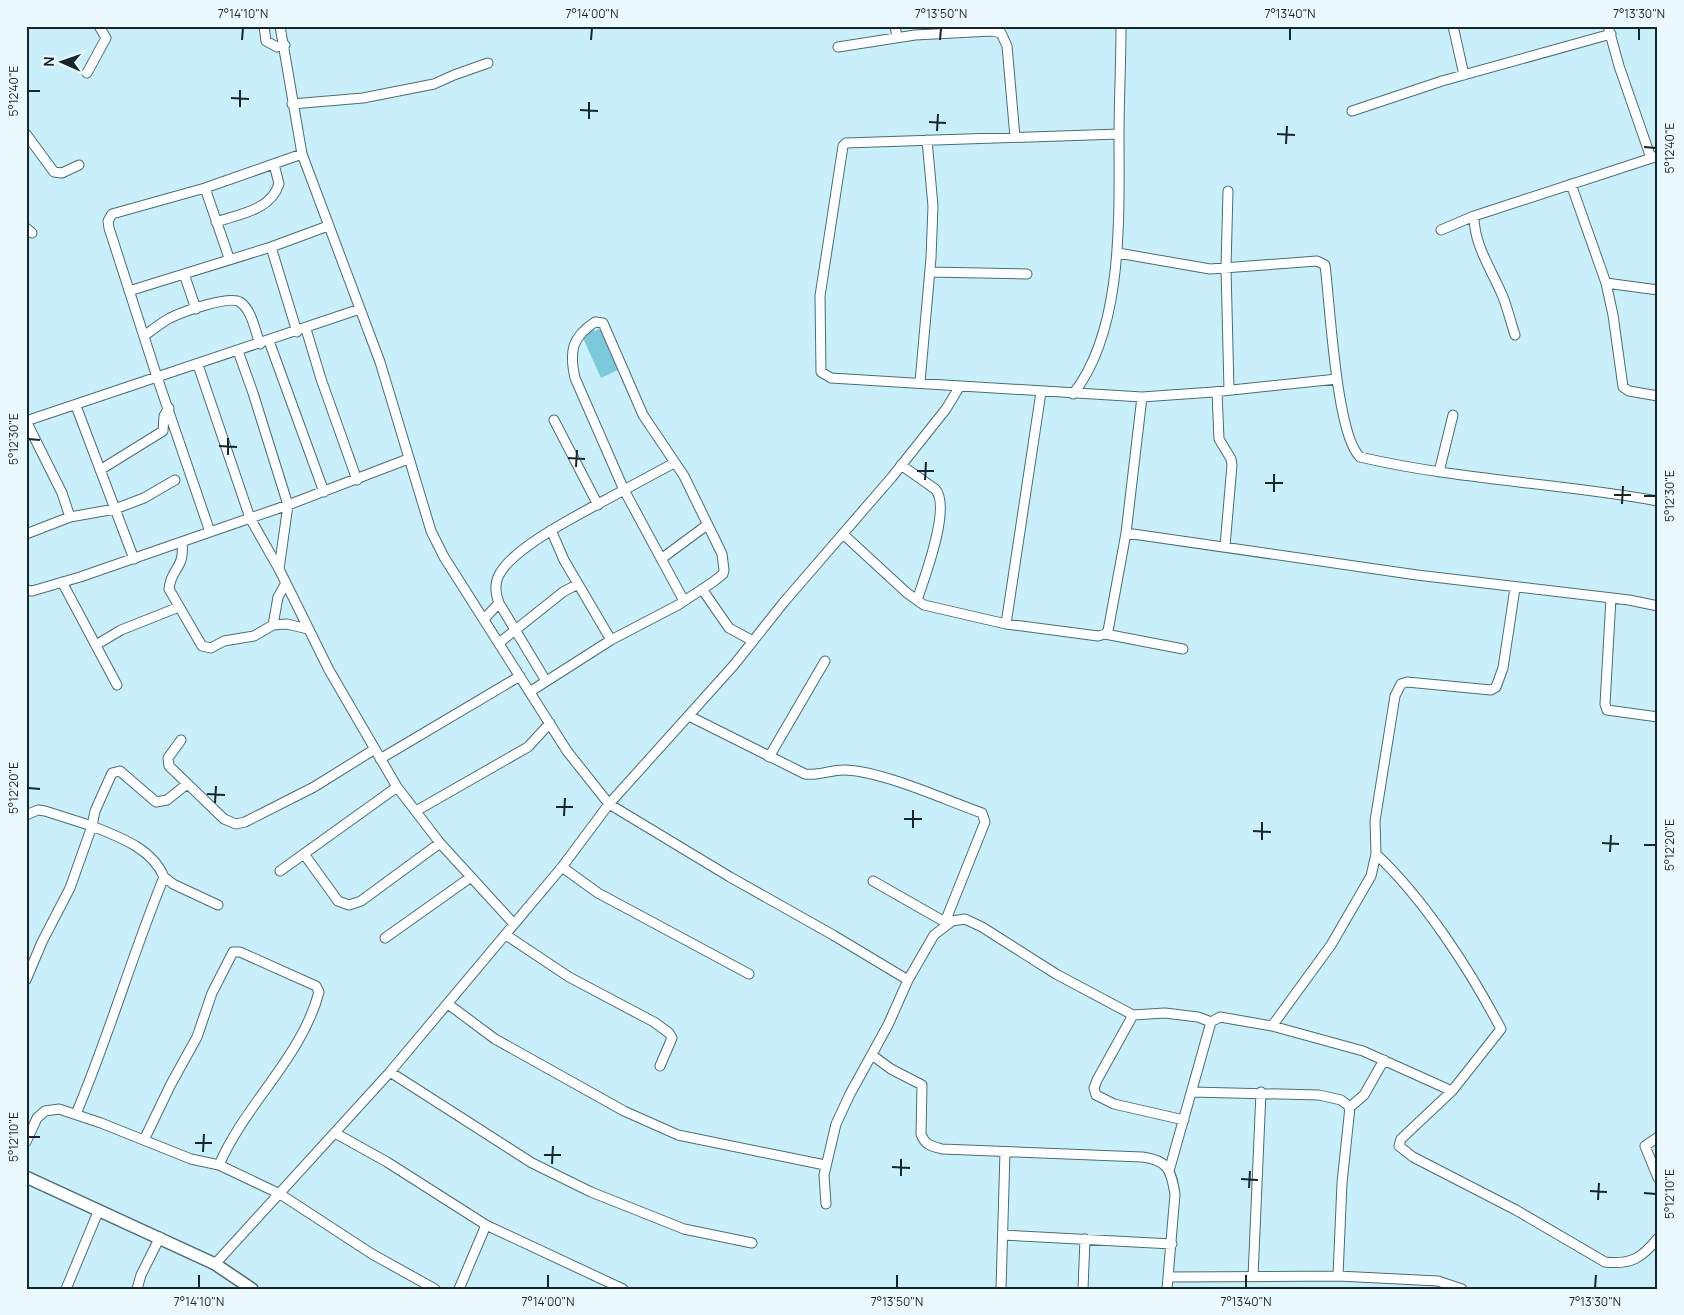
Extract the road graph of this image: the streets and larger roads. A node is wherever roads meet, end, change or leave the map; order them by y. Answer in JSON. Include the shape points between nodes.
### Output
{"nodes":[{"id":1,"x":99,"y":26,"type":"edge"},
{"id":2,"x":264,"y":26,"type":"edge"},
{"id":3,"x":281,"y":26,"type":"edge"},
{"id":4,"x":895,"y":26,"type":"edge"},
{"id":5,"x":1121,"y":26,"type":"edge"},
{"id":6,"x":1452,"y":26,"type":"edge"},
{"id":7,"x":1610,"y":30,"type":"edge"},
{"id":8,"x":897,"y":37,"type":"junction"},
{"id":9,"x":285,"y":45,"type":"junction"},
{"id":10,"x":838,"y":47,"type":"dead end"},
{"id":11,"x":488,"y":63,"type":"dead end"},
{"id":12,"x":87,"y":73,"type":"dead end"},
{"id":13,"x":1464,"y":75,"type":"junction"},
{"id":14,"x":292,"y":104,"type":"junction"},
{"id":15,"x":1352,"y":112,"type":"dead end"},
{"id":16,"x":26,"y":134,"type":"edge"},
{"id":17,"x":1119,"y":134,"type":"junction"},
{"id":18,"x":1014,"y":137,"type":"junction"},
{"id":19,"x":927,"y":140,"type":"junction"},
{"id":20,"x":302,"y":154,"type":"junction"},
{"id":21,"x":1654,"y":157,"type":"edge"},
{"id":22,"x":274,"y":164,"type":"junction"},
{"id":23,"x":78,"y":165,"type":"dead end"},
{"id":24,"x":1570,"y":184,"type":"junction"},
{"id":25,"x":205,"y":188,"type":"junction"},
{"id":26,"x":1228,"y":191,"type":"dead end"},
{"id":27,"x":1474,"y":216,"type":"junction"},
{"id":28,"x":216,"y":222,"type":"junction"},
{"id":29,"x":328,"y":226,"type":"junction"},
{"id":30,"x":1441,"y":230,"type":"dead end"},
{"id":31,"x":271,"y":247,"type":"junction"},
{"id":32,"x":1118,"y":252,"type":"junction"},
{"id":33,"x":229,"y":258,"type":"junction"},
{"id":34,"x":1226,"y":268,"type":"junction"},
{"id":35,"x":930,"y":272,"type":"junction"},
{"id":36,"x":184,"y":274,"type":"junction"},
{"id":37,"x":1027,"y":274,"type":"dead end"},
{"id":38,"x":1606,"y":283,"type":"junction"},
{"id":39,"x":1658,"y":290,"type":"edge"},
{"id":40,"x":129,"y":291,"type":"junction"},
{"id":41,"x":196,"y":309,"type":"junction"},
{"id":42,"x":360,"y":309,"type":"junction"},
{"id":43,"x":302,"y":330,"type":"junction"},
{"id":44,"x":1515,"y":335,"type":"dead end"},
{"id":45,"x":144,"y":336,"type":"junction"},
{"id":46,"x":270,"y":341,"type":"junction"},
{"id":47,"x":260,"y":344,"type":"junction"},
{"id":48,"x":238,"y":351,"type":"junction"},
{"id":49,"x":198,"y":365,"type":"junction"},
{"id":50,"x":157,"y":377,"type":"junction"},
{"id":51,"x":1085,"y":378,"type":"junction"},
{"id":52,"x":1337,"y":379,"type":"junction"},
{"id":53,"x":920,"y":382,"type":"junction"},
{"id":54,"x":960,"y":386,"type":"junction"},
{"id":55,"x":1229,"y":390,"type":"junction"},
{"id":56,"x":1041,"y":392,"type":"junction"},
{"id":57,"x":1217,"y":392,"type":"junction"},
{"id":58,"x":1072,"y":394,"type":"junction"},
{"id":59,"x":1087,"y":394,"type":"junction"},
{"id":60,"x":1658,"y":396,"type":"edge"},
{"id":61,"x":1142,"y":397,"type":"junction"},
{"id":62,"x":76,"y":406,"type":"junction"},
{"id":63,"x":169,"y":408,"type":"junction"},
{"id":64,"x":1453,"y":415,"type":"dead end"},
{"id":65,"x":554,"y":420,"type":"dead end"},
{"id":66,"x":26,"y":421,"type":"edge"},
{"id":67,"x":408,"y":459,"type":"junction"},
{"id":68,"x":674,"y":463,"type":"junction"},
{"id":69,"x":901,"y":465,"type":"junction"},
{"id":70,"x":100,"y":470,"type":"junction"},
{"id":71,"x":1439,"y":472,"type":"junction"},
{"id":72,"x":175,"y":480,"type":"dead end"},
{"id":73,"x":357,"y":480,"type":"junction"},
{"id":74,"x":624,"y":490,"type":"junction"},
{"id":75,"x":324,"y":492,"type":"junction"},
{"id":76,"x":1658,"y":500,"type":"edge"},
{"id":77,"x":288,"y":505,"type":"junction"},
{"id":78,"x":598,"y":505,"type":"junction"},
{"id":79,"x":115,"y":509,"type":"junction"},
{"id":80,"x":70,"y":517,"type":"junction"},
{"id":81,"x":250,"y":518,"type":"junction"},
{"id":82,"x":707,"y":525,"type":"junction"},
{"id":83,"x":551,"y":530,"type":"junction"},
{"id":84,"x":210,"y":532,"type":"junction"},
{"id":85,"x":1126,"y":533,"type":"junction"},
{"id":86,"x":26,"y":534,"type":"edge"},
{"id":87,"x":843,"y":534,"type":"junction"},
{"id":88,"x":182,"y":542,"type":"junction"},
{"id":89,"x":1225,"y":546,"type":"junction"},
{"id":90,"x":661,"y":559,"type":"junction"},
{"id":91,"x":134,"y":560,"type":"junction"},
{"id":92,"x":279,"y":568,"type":"junction"},
{"id":93,"x":62,"y":582,"type":"junction"},
{"id":94,"x":286,"y":583,"type":"junction"},
{"id":95,"x":578,"y":584,"type":"junction"},
{"id":96,"x":1515,"y":588,"type":"junction"},
{"id":97,"x":702,"y":589,"type":"junction"},
{"id":98,"x":26,"y":590,"type":"edge"},
{"id":99,"x":1611,"y":598,"type":"junction"},
{"id":100,"x":917,"y":600,"type":"junction"},
{"id":101,"x":684,"y":601,"type":"junction"},
{"id":102,"x":499,"y":603,"type":"junction"},
{"id":103,"x":1658,"y":606,"type":"edge"},
{"id":104,"x":179,"y":607,"type":"junction"},
{"id":105,"x":484,"y":619,"type":"junction"},
{"id":106,"x":1006,"y":624,"type":"junction"},
{"id":107,"x":274,"y":626,"type":"junction"},
{"id":108,"x":308,"y":629,"type":"junction"},
{"id":109,"x":515,"y":631,"type":"junction"},
{"id":110,"x":1105,"y":634,"type":"junction"},
{"id":111,"x":611,"y":640,"type":"junction"},
{"id":112,"x":753,"y":641,"type":"junction"},
{"id":113,"x":499,"y":643,"type":"junction"},
{"id":114,"x":96,"y":645,"type":"junction"},
{"id":115,"x":1183,"y":649,"type":"dead end"},
{"id":116,"x":825,"y":661,"type":"dead end"},
{"id":117,"x":520,"y":676,"type":"junction"},
{"id":118,"x":546,"y":681,"type":"junction"},
{"id":119,"x":117,"y":685,"type":"dead end"},
{"id":120,"x":531,"y":691,"type":"junction"},
{"id":121,"x":689,"y":716,"type":"junction"},
{"id":122,"x":1658,"y":717,"type":"edge"},
{"id":123,"x":550,"y":723,"type":"junction"},
{"id":124,"x":181,"y":740,"type":"dead end"},
{"id":125,"x":375,"y":750,"type":"junction"},
{"id":126,"x":769,"y":758,"type":"junction"},
{"id":127,"x":380,"y":759,"type":"junction"},
{"id":128,"x":187,"y":784,"type":"junction"},
{"id":129,"x":397,"y":787,"type":"junction"},
{"id":130,"x":609,"y":804,"type":"junction"},
{"id":131,"x":416,"y":811,"type":"junction"},
{"id":132,"x":26,"y":815,"type":"edge"},
{"id":133,"x":92,"y":826,"type":"junction"},
{"id":134,"x":440,"y":843,"type":"junction"},
{"id":135,"x":304,"y":854,"type":"junction"},
{"id":136,"x":1376,"y":854,"type":"junction"},
{"id":137,"x":562,"y":867,"type":"junction"},
{"id":138,"x":280,"y":871,"type":"dead end"},
{"id":139,"x":164,"y":877,"type":"junction"},
{"id":140,"x":471,"y":877,"type":"junction"},
{"id":141,"x":872,"y":881,"type":"dead end"},
{"id":142,"x":218,"y":905,"type":"dead end"},
{"id":143,"x":948,"y":922,"type":"junction"},
{"id":144,"x":514,"y":924,"type":"junction"},
{"id":145,"x":506,"y":935,"type":"junction"},
{"id":146,"x":385,"y":938,"type":"dead end"},
{"id":147,"x":895,"y":973,"type":"junction"},
{"id":148,"x":749,"y":974,"type":"dead end"},
{"id":149,"x":26,"y":980,"type":"edge"},
{"id":150,"x":908,"y":980,"type":"junction"},
{"id":151,"x":903,"y":994,"type":"junction"},
{"id":152,"x":448,"y":1004,"type":"junction"},
{"id":153,"x":1133,"y":1014,"type":"junction"},
{"id":154,"x":1211,"y":1022,"type":"junction"},
{"id":155,"x":1272,"y":1026,"type":"junction"},
{"id":156,"x":872,"y":1055,"type":"junction"},
{"id":157,"x":1384,"y":1060,"type":"junction"},
{"id":158,"x":660,"y":1066,"type":"dead end"},
{"id":159,"x":390,"y":1072,"type":"junction"},
{"id":160,"x":1452,"y":1091,"type":"junction"},
{"id":161,"x":1192,"y":1092,"type":"junction"},
{"id":162,"x":1261,"y":1092,"type":"junction"},
{"id":163,"x":1350,"y":1107,"type":"junction"},
{"id":164,"x":76,"y":1114,"type":"junction"},
{"id":165,"x":1184,"y":1120,"type":"junction"},
{"id":166,"x":335,"y":1133,"type":"junction"},
{"id":167,"x":1658,"y":1137,"type":"edge"},
{"id":168,"x":144,"y":1140,"type":"junction"},
{"id":169,"x":26,"y":1142,"type":"edge"},
{"id":170,"x":1005,"y":1152,"type":"junction"},
{"id":171,"x":219,"y":1165,"type":"junction"},
{"id":172,"x":825,"y":1165,"type":"junction"},
{"id":173,"x":1169,"y":1170,"type":"junction"},
{"id":174,"x":26,"y":1177,"type":"edge"},
{"id":175,"x":1658,"y":1178,"type":"edge"},
{"id":176,"x":280,"y":1194,"type":"junction"},
{"id":177,"x":826,"y":1204,"type":"dead end"},
{"id":178,"x":98,"y":1212,"type":"junction"},
{"id":179,"x":486,"y":1224,"type":"junction"},
{"id":180,"x":1003,"y":1235,"type":"junction"},
{"id":181,"x":160,"y":1237,"type":"junction"},
{"id":182,"x":1658,"y":1238,"type":"edge"},
{"id":183,"x":1085,"y":1239,"type":"junction"},
{"id":184,"x":752,"y":1243,"type":"dead end"},
{"id":185,"x":1172,"y":1244,"type":"junction"},
{"id":186,"x":215,"y":1264,"type":"junction"},
{"id":187,"x":1338,"y":1276,"type":"junction"},
{"id":188,"x":1168,"y":1277,"type":"junction"},
{"id":189,"x":1253,"y":1277,"type":"junction"},
{"id":190,"x":66,"y":1289,"type":"edge"},
{"id":191,"x":137,"y":1289,"type":"edge"},
{"id":192,"x":252,"y":1289,"type":"edge"},
{"id":193,"x":435,"y":1289,"type":"edge"},
{"id":194,"x":459,"y":1289,"type":"edge"},
{"id":195,"x":623,"y":1289,"type":"edge"},
{"id":196,"x":1002,"y":1289,"type":"edge"},
{"id":197,"x":1083,"y":1289,"type":"edge"},
{"id":198,"x":1167,"y":1289,"type":"edge"},
{"id":199,"x":1462,"y":1289,"type":"edge"}],
"edges":[{"from":1,"to":12,"type":"street","via":[[106,38]]},
{"from":2,"to":9,"type":"street","via":[[266,41],[277,47]]},
{"from":3,"to":9,"type":"street"},
{"from":4,"to":8,"type":"street"},
{"from":5,"to":17,"type":"street"},
{"from":6,"to":13,"type":"street"},
{"from":7,"to":13,"type":"street"},
{"from":7,"to":21,"type":"street"},
{"from":8,"to":10,"type":"street"},
{"from":8,"to":18,"type":"street","via":[[1001,33],[1007,46]]},
{"from":9,"to":14,"type":"street"},
{"from":11,"to":14,"type":"street","via":[[434,84],[363,98]]},
{"from":13,"to":15,"type":"street"},
{"from":14,"to":20,"type":"street"},
{"from":16,"to":23,"type":"street","via":[[54,172],[62,174]]},
{"from":17,"to":18,"type":"street"},
{"from":17,"to":32,"type":"street"},
{"from":18,"to":19,"type":"street"},
{"from":19,"to":35,"type":"street","via":[[933,206]]},
{"from":19,"to":53,"type":"street","via":[[850,142],[844,146],[820,296],[819,325],[820,367],[826,376]]},
{"from":20,"to":22,"type":"street"},
{"from":20,"to":29,"type":"street"},
{"from":21,"to":24,"type":"street"},
{"from":22,"to":25,"type":"street"},
{"from":22,"to":28,"type":"street","via":[[279,184],[272,199],[258,208]]},
{"from":24,"to":27,"type":"street"},
{"from":24,"to":38,"type":"street"},
{"from":25,"to":28,"type":"street"},
{"from":25,"to":40,"type":"street","via":[[112,214],[109,228]]},
{"from":26,"to":34,"type":"street"},
{"from":27,"to":30,"type":"street"},
{"from":27,"to":44,"type":"street","via":[[1479,246],[1503,298]]},
{"from":28,"to":33,"type":"street"},
{"from":29,"to":31,"type":"street"},
{"from":29,"to":42,"type":"street"},
{"from":31,"to":33,"type":"street"},
{"from":31,"to":43,"type":"street"},
{"from":32,"to":34,"type":"street"},
{"from":32,"to":51,"type":"street","via":[[1110,304]]},
{"from":33,"to":36,"type":"street"},
{"from":34,"to":52,"type":"street","via":[[1323,262]]},
{"from":34,"to":55,"type":"street"},
{"from":35,"to":37,"type":"street"},
{"from":35,"to":53,"type":"street"},
{"from":36,"to":40,"type":"street"},
{"from":36,"to":41,"type":"street"},
{"from":38,"to":39,"type":"street"},
{"from":38,"to":60,"type":"street","via":[[1614,315],[1623,387]]},
{"from":40,"to":45,"type":"street"},
{"from":41,"to":45,"type":"street","via":[[169,319]]},
{"from":41,"to":47,"type":"street","via":[[233,300],[241,303],[248,312]]},
{"from":42,"to":43,"type":"street"},
{"from":42,"to":67,"type":"street","via":[[380,362]]},
{"from":43,"to":46,"type":"street"},
{"from":43,"to":73,"type":"street"},
{"from":45,"to":50,"type":"street"},
{"from":46,"to":47,"type":"street"},
{"from":46,"to":75,"type":"street"},
{"from":47,"to":48,"type":"street"},
{"from":48,"to":49,"type":"street"},
{"from":48,"to":77,"type":"street"},
{"from":49,"to":50,"type":"street"},
{"from":49,"to":81,"type":"street"},
{"from":50,"to":62,"type":"street"},
{"from":50,"to":63,"type":"street"},
{"from":51,"to":58,"type":"street"},
{"from":51,"to":59,"type":"street"},
{"from":52,"to":55,"type":"street"},
{"from":52,"to":71,"type":"street","via":[[1352,446],[1360,457]]},
{"from":53,"to":54,"type":"street"},
{"from":54,"to":56,"type":"street"},
{"from":54,"to":69,"type":"street","via":[[946,410]]},
{"from":55,"to":57,"type":"street"},
{"from":56,"to":58,"type":"street"},
{"from":56,"to":106,"type":"street"},
{"from":57,"to":61,"type":"street"},
{"from":57,"to":89,"type":"street","via":[[1219,439],[1232,465]]},
{"from":58,"to":59,"type":"street"},
{"from":59,"to":61,"type":"street"},
{"from":61,"to":85,"type":"street"},
{"from":62,"to":66,"type":"street"},
{"from":62,"to":70,"type":"street"},
{"from":63,"to":70,"type":"street","via":[[164,416],[163,431]]},
{"from":63,"to":84,"type":"street"},
{"from":64,"to":71,"type":"street"},
{"from":65,"to":78,"type":"street"},
{"from":66,"to":80,"type":"street","via":[[62,493]]},
{"from":67,"to":73,"type":"street"},
{"from":67,"to":105,"type":"street","via":[[430,531]]},
{"from":68,"to":74,"type":"street"},
{"from":68,"to":74,"type":"street","via":[[643,415],[607,329],[603,323],[595,322],[581,331],[572,364],[575,378]]},
{"from":68,"to":82,"type":"street","via":[[684,476]]},
{"from":69,"to":87,"type":"street"},
{"from":69,"to":100,"type":"street","via":[[935,489],[941,502],[935,545]]},
{"from":70,"to":79,"type":"street"},
{"from":71,"to":76,"type":"street"},
{"from":72,"to":79,"type":"street","via":[[144,498]]},
{"from":73,"to":75,"type":"street"},
{"from":74,"to":78,"type":"street"},
{"from":74,"to":90,"type":"street"},
{"from":75,"to":77,"type":"street"},
{"from":77,"to":81,"type":"street"},
{"from":77,"to":92,"type":"street"},
{"from":78,"to":83,"type":"street"},
{"from":79,"to":80,"type":"street"},
{"from":79,"to":91,"type":"street"},
{"from":80,"to":86,"type":"street"},
{"from":81,"to":84,"type":"street"},
{"from":81,"to":92,"type":"street"},
{"from":82,"to":90,"type":"street"},
{"from":82,"to":97,"type":"street","via":[[722,554],[724,570]]},
{"from":83,"to":95,"type":"street"},
{"from":83,"to":102,"type":"street","via":[[500,573],[496,583]]},
{"from":84,"to":88,"type":"street"},
{"from":85,"to":89,"type":"street"},
{"from":85,"to":110,"type":"street"},
{"from":87,"to":100,"type":"street"},
{"from":87,"to":112,"type":"street"},
{"from":88,"to":91,"type":"street"},
{"from":88,"to":104,"type":"street","via":[[183,560],[169,589]]},
{"from":89,"to":96,"type":"street"},
{"from":90,"to":101,"type":"street"},
{"from":91,"to":93,"type":"street"},
{"from":92,"to":94,"type":"street"},
{"from":93,"to":98,"type":"street"},
{"from":93,"to":114,"type":"street"},
{"from":94,"to":107,"type":"street","via":[[278,597]]},
{"from":94,"to":108,"type":"street"},
{"from":95,"to":109,"type":"street","via":[[563,592]]},
{"from":95,"to":111,"type":"street"},
{"from":96,"to":99,"type":"street"},
{"from":96,"to":136,"type":"street","via":[[1503,668],[1496,687],[1491,690],[1401,684],[1395,696],[1375,820]]},
{"from":97,"to":101,"type":"street"},
{"from":97,"to":112,"type":"street","via":[[729,628]]},
{"from":99,"to":103,"type":"street"},
{"from":99,"to":122,"type":"street","via":[[1604,704],[1608,710]]},
{"from":100,"to":106,"type":"street","via":[[924,605]]},
{"from":101,"to":111,"type":"street"},
{"from":102,"to":105,"type":"street"},
{"from":102,"to":109,"type":"street"},
{"from":104,"to":107,"type":"street","via":[[198,642],[208,648],[224,641],[254,636]]},
{"from":104,"to":114,"type":"street","via":[[121,630]]},
{"from":105,"to":113,"type":"street"},
{"from":106,"to":110,"type":"street","via":[[1098,636]]},
{"from":107,"to":108,"type":"street","via":[[287,624]]},
{"from":108,"to":125,"type":"street"},
{"from":109,"to":113,"type":"street"},
{"from":109,"to":118,"type":"street"},
{"from":110,"to":115,"type":"street"},
{"from":111,"to":118,"type":"street"},
{"from":112,"to":121,"type":"street"},
{"from":113,"to":117,"type":"street"},
{"from":114,"to":119,"type":"street"},
{"from":116,"to":126,"type":"street"},
{"from":117,"to":120,"type":"street"},
{"from":117,"to":127,"type":"street"},
{"from":118,"to":120,"type":"street"},
{"from":120,"to":123,"type":"street"},
{"from":121,"to":126,"type":"street"},
{"from":121,"to":130,"type":"street"},
{"from":123,"to":130,"type":"street","via":[[583,773]]},
{"from":123,"to":131,"type":"street","via":[[528,747]]},
{"from":124,"to":128,"type":"street","via":[[167,762]]},
{"from":125,"to":127,"type":"street"},
{"from":125,"to":128,"type":"street","via":[[314,787],[236,824],[224,819]]},
{"from":126,"to":143,"type":"street","via":[[805,774],[847,770],[874,776],[982,813],[985,822]]},
{"from":127,"to":129,"type":"street"},
{"from":128,"to":133,"type":"street","via":[[167,800],[156,802],[116,771],[112,773],[95,811]]},
{"from":129,"to":131,"type":"street"},
{"from":129,"to":135,"type":"street"},
{"from":130,"to":137,"type":"street"},
{"from":130,"to":147,"type":"street"},
{"from":131,"to":134,"type":"street"},
{"from":132,"to":133,"type":"street","via":[[45,811]]},
{"from":133,"to":139,"type":"street","via":[[137,846]]},
{"from":133,"to":149,"type":"street","via":[[70,888]]},
{"from":134,"to":135,"type":"street","via":[[361,901],[350,905],[338,901]]},
{"from":134,"to":140,"type":"street"},
{"from":135,"to":138,"type":"street"},
{"from":136,"to":155,"type":"street","via":[[1371,876],[1358,902]]},
{"from":136,"to":160,"type":"street","via":[[1410,888],[1484,997],[1501,1029]]},
{"from":137,"to":144,"type":"street"},
{"from":137,"to":148,"type":"street","via":[[598,892]]},
{"from":139,"to":142,"type":"street"},
{"from":139,"to":164,"type":"street","via":[[127,972],[114,1019]]},
{"from":140,"to":144,"type":"street"},
{"from":140,"to":146,"type":"street"},
{"from":141,"to":143,"type":"street"},
{"from":143,"to":150,"type":"street","via":[[934,935]]},
{"from":143,"to":153,"type":"street","via":[[965,919],[982,927],[1056,974]]},
{"from":144,"to":145,"type":"street"},
{"from":145,"to":152,"type":"street"},
{"from":145,"to":158,"type":"street","via":[[568,977],[669,1033],[672,1038]]},
{"from":147,"to":150,"type":"street"},
{"from":147,"to":151,"type":"street"},
{"from":150,"to":151,"type":"street"},
{"from":151,"to":156,"type":"street"},
{"from":152,"to":159,"type":"street"},
{"from":152,"to":172,"type":"street","via":[[495,1039],[662,1129]]},
{"from":153,"to":154,"type":"street","via":[[1165,1012]]},
{"from":153,"to":165,"type":"street","via":[[1097,1080],[1096,1096],[1114,1104]]},
{"from":154,"to":155,"type":"street","via":[[1220,1018]]},
{"from":154,"to":161,"type":"street"},
{"from":155,"to":157,"type":"street","via":[[1363,1051]]},
{"from":156,"to":170,"type":"street","via":[[922,1085],[921,1134],[924,1142],[942,1149]]},
{"from":156,"to":172,"type":"street","via":[[836,1124]]},
{"from":157,"to":160,"type":"street"},
{"from":157,"to":163,"type":"street","via":[[1364,1095]]},
{"from":159,"to":166,"type":"street"},
{"from":159,"to":184,"type":"street","via":[[532,1163],[583,1188],[684,1229]]},
{"from":160,"to":182,"type":"street","via":[[1401,1139],[1399,1146],[1413,1158],[1516,1210],[1605,1262],[1630,1262],[1646,1253]]},
{"from":161,"to":162,"type":"street"},
{"from":161,"to":165,"type":"street"},
{"from":162,"to":163,"type":"street","via":[[1319,1095],[1341,1100]]},
{"from":162,"to":189,"type":"street"},
{"from":163,"to":187,"type":"street","via":[[1342,1183]]},
{"from":164,"to":168,"type":"street"},
{"from":164,"to":169,"type":"street","via":[[59,1109],[45,1111]]},
{"from":165,"to":173,"type":"street"},
{"from":166,"to":176,"type":"street"},
{"from":166,"to":179,"type":"street"},
{"from":167,"to":175,"type":"street","via":[[1645,1146]]},
{"from":168,"to":171,"type":"street","via":[[191,1159]]},
{"from":168,"to":171,"type":"street","via":[[170,1084],[197,1037],[212,993],[232,953],[240,952],[316,986],[319,992],[307,1026],[237,1128]]},
{"from":170,"to":173,"type":"street","via":[[1142,1157],[1156,1159]]},
{"from":170,"to":180,"type":"street"},
{"from":171,"to":176,"type":"street"},
{"from":172,"to":177,"type":"street"},
{"from":173,"to":185,"type":"street","via":[[1175,1194]]},
{"from":174,"to":178,"type":"street"},
{"from":176,"to":186,"type":"street"},
{"from":176,"to":193,"type":"street","via":[[372,1254]]},
{"from":178,"to":181,"type":"street"},
{"from":178,"to":190,"type":"street"},
{"from":179,"to":194,"type":"street"},
{"from":179,"to":195,"type":"street"},
{"from":180,"to":183,"type":"street"},
{"from":180,"to":196,"type":"street"},
{"from":181,"to":186,"type":"street"},
{"from":181,"to":191,"type":"street"},
{"from":183,"to":185,"type":"street"},
{"from":183,"to":197,"type":"street"},
{"from":185,"to":188,"type":"street"},
{"from":186,"to":192,"type":"street"},
{"from":187,"to":189,"type":"street"},
{"from":187,"to":199,"type":"street","via":[[1438,1281]]},
{"from":188,"to":189,"type":"street"},
{"from":188,"to":198,"type":"street"}]}
